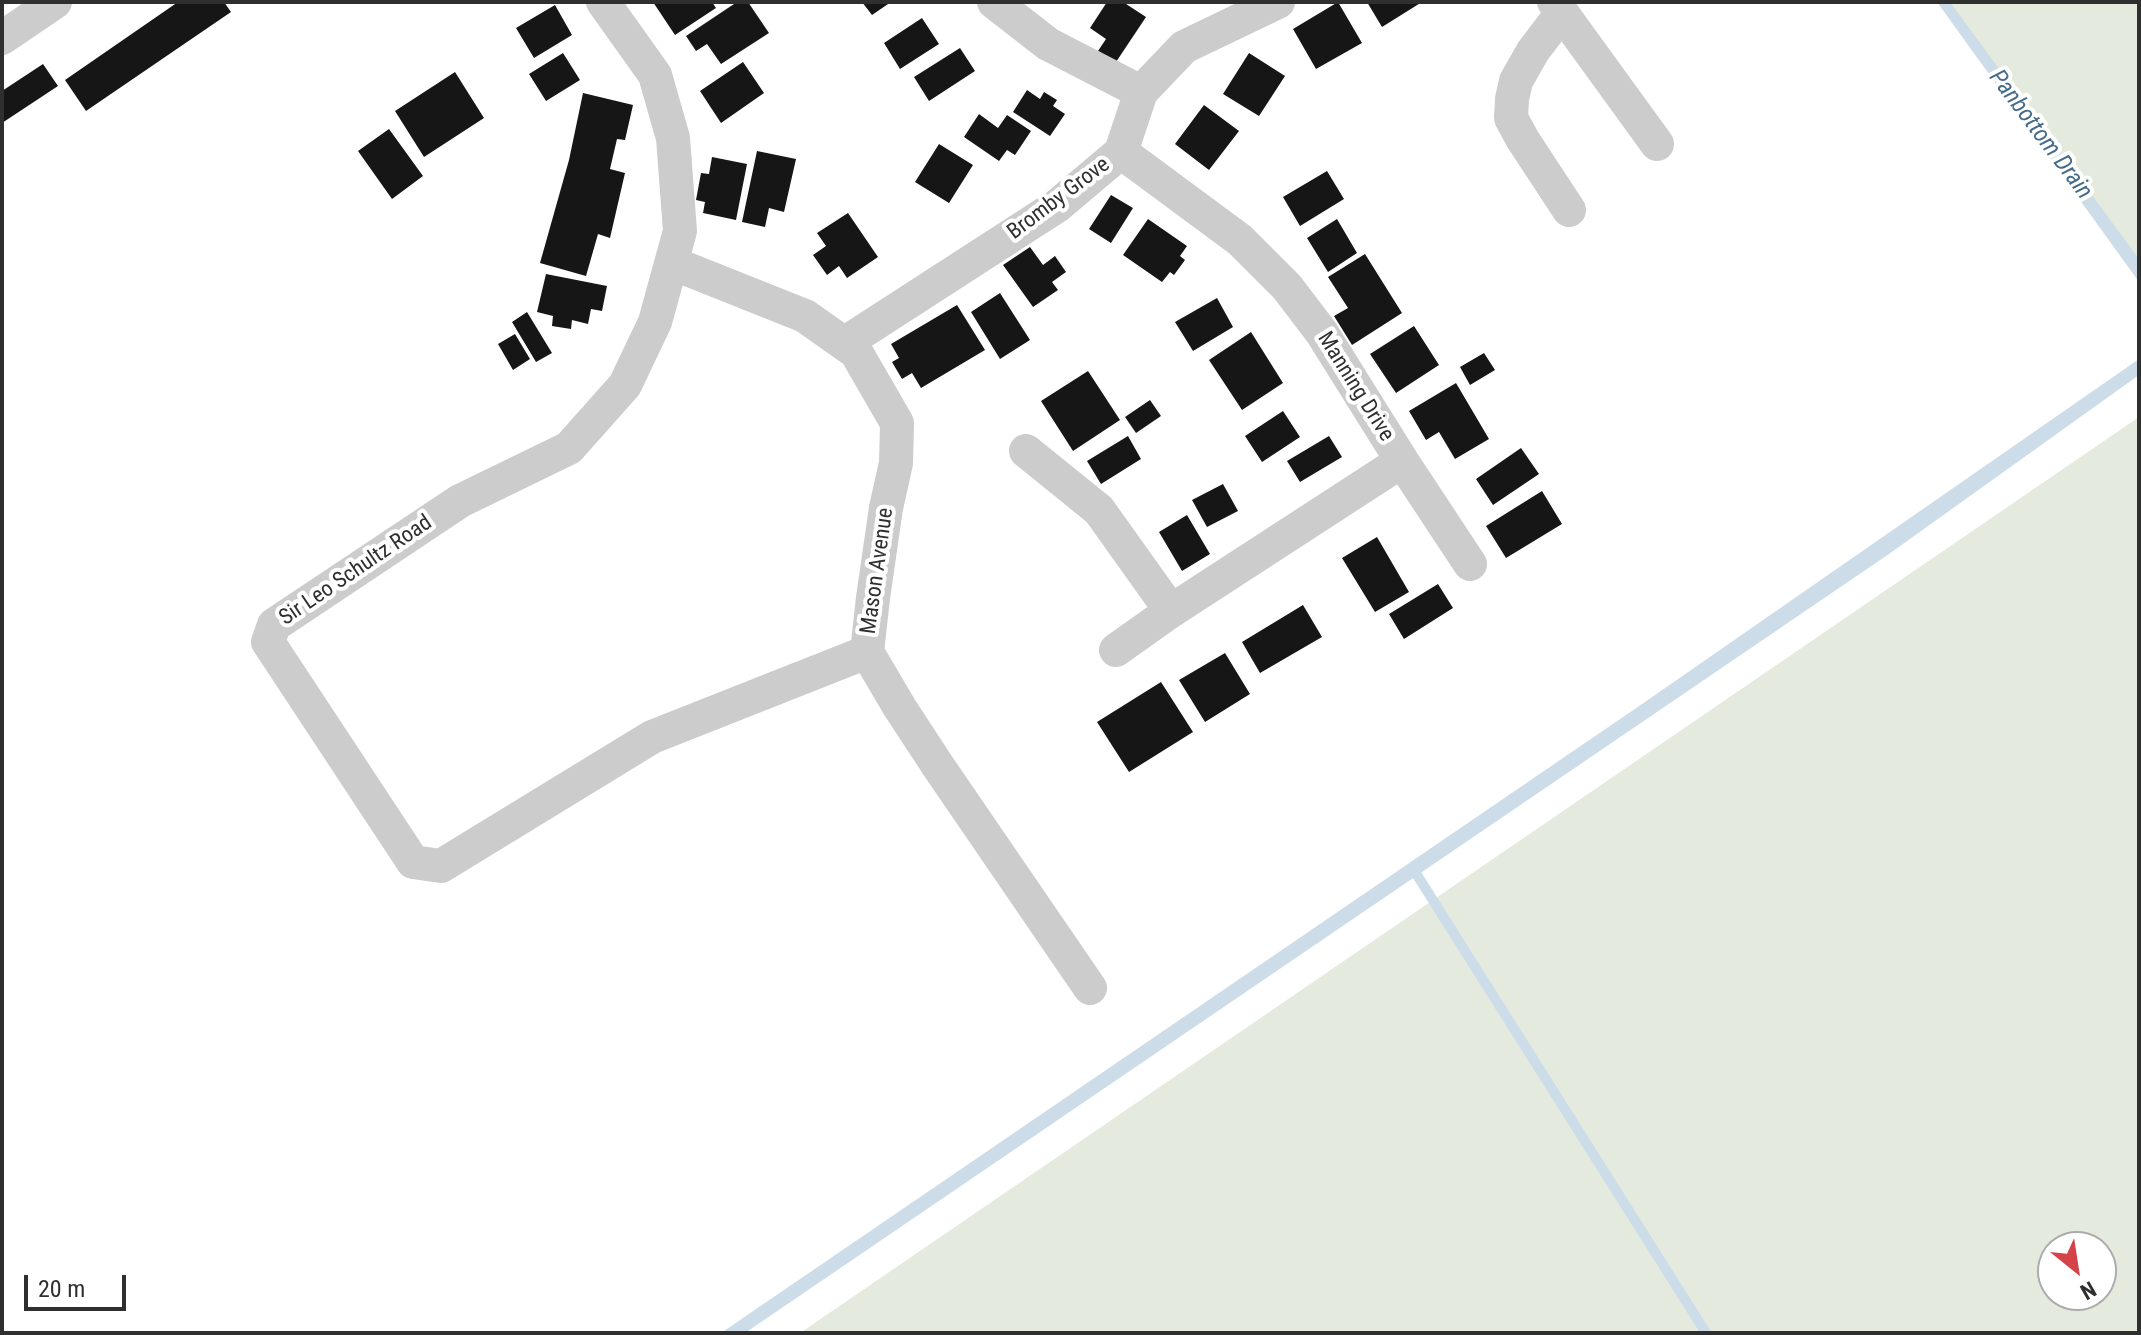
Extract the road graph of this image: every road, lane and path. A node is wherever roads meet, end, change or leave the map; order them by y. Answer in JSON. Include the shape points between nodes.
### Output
{"nodes":[{"id":1,"x":55,"y":2,"type":"edge"},
{"id":2,"x":603,"y":2,"type":"edge"},
{"id":3,"x":994,"y":2,"type":"edge"},
{"id":4,"x":1278,"y":2,"type":"edge"},
{"id":5,"x":1558,"y":7,"type":"edge"},
{"id":6,"x":2,"y":38,"type":"edge"},
{"id":7,"x":1141,"y":92,"type":"junction"},
{"id":8,"x":1657,"y":144,"type":"dead end"},
{"id":9,"x":1121,"y":152,"type":"junction"},
{"id":10,"x":1569,"y":210,"type":"dead end"},
{"id":11,"x":672,"y":263,"type":"junction"},
{"id":12,"x":845,"y":343,"type":"junction"},
{"id":13,"x":1026,"y":451,"type":"dead end"},
{"id":14,"x":1402,"y":461,"type":"junction"},
{"id":15,"x":1470,"y":564,"type":"dead end"},
{"id":16,"x":1171,"y":611,"type":"junction"},
{"id":17,"x":1116,"y":650,"type":"dead end"},
{"id":18,"x":867,"y":652,"type":"junction"},
{"id":19,"x":1090,"y":988,"type":"dead end"}],
"edges":[{"from":1,"to":6,"type":"street"},
{"from":2,"to":11,"type":"street","name":"Sir Leo Schultz Road","via":[[655,75],[673,138],[680,231]]},
{"from":3,"to":7,"type":"street","via":[[1048,44]]},
{"from":4,"to":7,"type":"street","name":"Bromby Grove","via":[[1184,47]]},
{"from":5,"to":8,"type":"street"},
{"from":5,"to":10,"type":"street","via":[[1516,81],[1511,118]]},
{"from":7,"to":9,"type":"street","name":"Bromby Grove"},
{"from":9,"to":12,"type":"street","name":"Bromby Grove","via":[[1057,206]]},
{"from":9,"to":14,"type":"street","name":"Manning Drive","via":[[1240,240],[1287,287]]},
{"from":11,"to":12,"type":"street","name":"Mason Avenue","via":[[805,316]]},
{"from":11,"to":18,"type":"street","name":"Sir Leo Schultz Road","via":[[655,322],[625,385],[569,448],[460,501],[274,625],[268,642],[413,862],[441,866],[652,737]]},
{"from":12,"to":18,"type":"street","name":"Mason Avenue","via":[[856,352],[897,423],[896,463]]},
{"from":13,"to":16,"type":"street","via":[[1099,510]]},
{"from":14,"to":15,"type":"street"},
{"from":14,"to":16,"type":"street","name":"Manning Drive"},
{"from":16,"to":17,"type":"street","name":"Manning Drive"},
{"from":18,"to":19,"type":"street","name":"Mason Avenue"}]}
